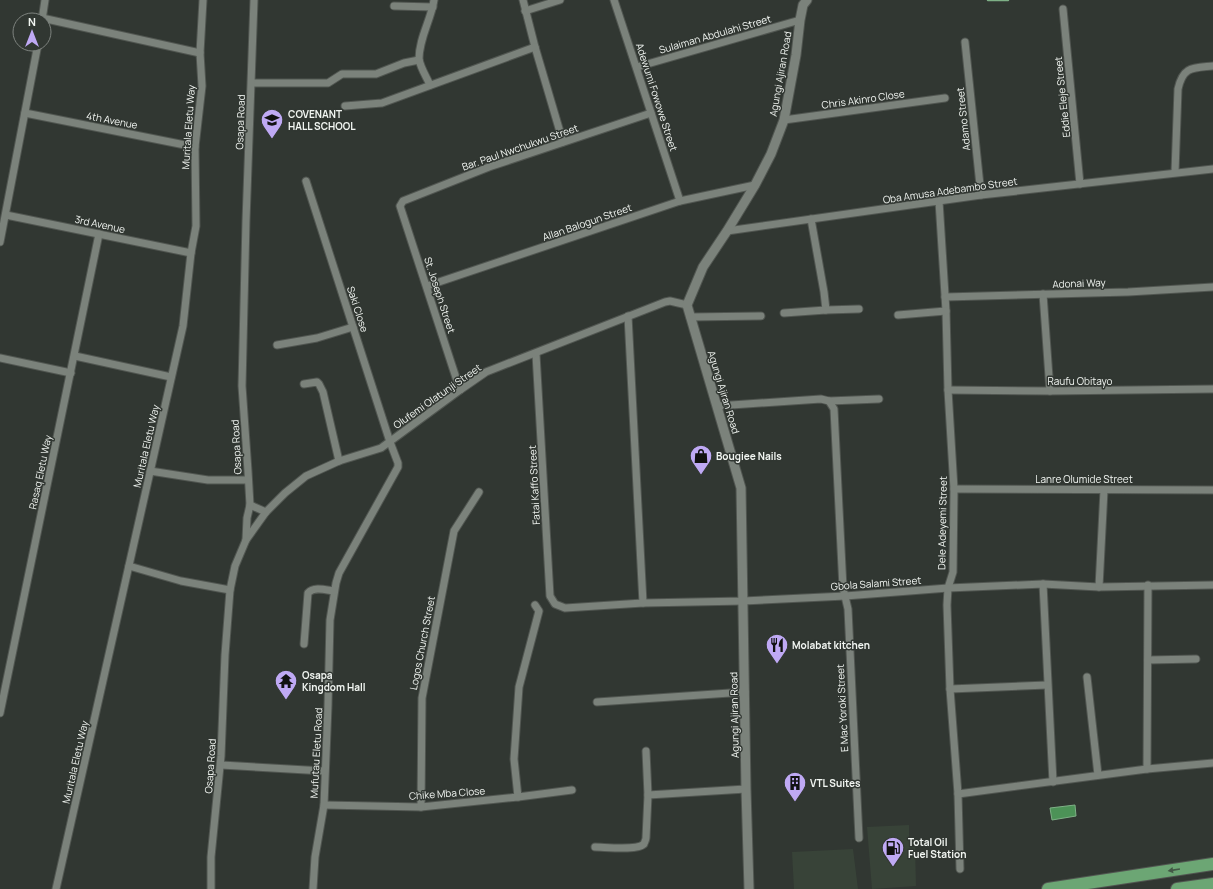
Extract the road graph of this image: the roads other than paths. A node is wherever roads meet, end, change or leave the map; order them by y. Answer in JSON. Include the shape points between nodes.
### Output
{"nodes":[{"id":1,"x":45,"y":0,"type":"edge"},
{"id":2,"x":203,"y":0,"type":"edge"},
{"id":3,"x":254,"y":0,"type":"edge"},
{"id":4,"x":523,"y":0,"type":"edge"},
{"id":5,"x":560,"y":0,"type":"edge"},
{"id":6,"x":614,"y":0,"type":"edge"},
{"id":7,"x":807,"y":0,"type":"edge"},
{"id":8,"x":433,"y":4,"type":"edge"},
{"id":9,"x":394,"y":6,"type":"dead end"},
{"id":10,"x":1063,"y":9,"type":"dead end"},
{"id":11,"x":525,"y":11,"type":"junction"},
{"id":12,"x":43,"y":12,"type":"edge"},
{"id":13,"x":800,"y":20,"type":"junction"},
{"id":14,"x":52,"y":21,"type":"edge"},
{"id":15,"x":965,"y":42,"type":"dead end"},
{"id":16,"x":535,"y":47,"type":"junction"},
{"id":17,"x":36,"y":52,"type":"edge"},
{"id":18,"x":200,"y":53,"type":"junction"},
{"id":19,"x":419,"y":60,"type":"junction"},
{"id":20,"x":1213,"y":66,"type":"edge"},
{"id":21,"x":637,"y":67,"type":"junction"},
{"id":22,"x":252,"y":83,"type":"junction"},
{"id":23,"x":430,"y":85,"type":"junction"},
{"id":24,"x":944,"y":98,"type":"dead end"},
{"id":25,"x":345,"y":106,"type":"dead end"},
{"id":26,"x":25,"y":113,"type":"junction"},
{"id":27,"x":651,"y":113,"type":"junction"},
{"id":28,"x":784,"y":120,"type":"junction"},
{"id":29,"x":563,"y":142,"type":"junction"},
{"id":30,"x":195,"y":147,"type":"junction"},
{"id":31,"x":1213,"y":169,"type":"edge"},
{"id":32,"x":1175,"y":172,"type":"junction"},
{"id":33,"x":306,"y":182,"type":"dead end"},
{"id":34,"x":1080,"y":184,"type":"junction"},
{"id":35,"x":755,"y":185,"type":"junction"},
{"id":36,"x":981,"y":195,"type":"junction"},
{"id":37,"x":680,"y":201,"type":"junction"},
{"id":38,"x":939,"y":201,"type":"junction"},
{"id":39,"x":400,"y":206,"type":"joint"},
{"id":40,"x":6,"y":215,"type":"junction"},
{"id":41,"x":811,"y":219,"type":"junction"},
{"id":42,"x":727,"y":231,"type":"junction"},
{"id":43,"x":99,"y":234,"type":"junction"},
{"id":44,"x":0,"y":242,"type":"edge"},
{"id":45,"x":191,"y":253,"type":"junction"},
{"id":46,"x":426,"y":286,"type":"junction"},
{"id":47,"x":1213,"y":287,"type":"edge"},
{"id":48,"x":1043,"y":294,"type":"junction"},
{"id":49,"x":945,"y":296,"type":"junction"},
{"id":50,"x":687,"y":305,"type":"junction"},
{"id":51,"x":859,"y":309,"type":"dead end"},
{"id":52,"x":826,"y":310,"type":"junction"},
{"id":53,"x":946,"y":312,"type":"junction"},
{"id":54,"x":784,"y":313,"type":"dead end"},
{"id":55,"x":898,"y":315,"type":"dead end"},
{"id":56,"x":628,"y":316,"type":"junction"},
{"id":57,"x":761,"y":316,"type":"dead end"},
{"id":58,"x":690,"y":317,"type":"junction"},
{"id":59,"x":353,"y":327,"type":"junction"},
{"id":60,"x":277,"y":345,"type":"dead end"},
{"id":61,"x":536,"y":354,"type":"junction"},
{"id":62,"x":75,"y":356,"type":"junction"},
{"id":63,"x":0,"y":358,"type":"edge"},
{"id":64,"x":71,"y":373,"type":"junction"},
{"id":65,"x":171,"y":377,"type":"junction"},
{"id":66,"x":304,"y":384,"type":"dead end"},
{"id":67,"x":1213,"y":389,"type":"edge"},
{"id":68,"x":460,"y":390,"type":"junction"},
{"id":69,"x":948,"y":390,"type":"junction"},
{"id":70,"x":1050,"y":391,"type":"junction"},
{"id":71,"x":879,"y":399,"type":"dead end"},
{"id":72,"x":829,"y":402,"type":"junction"},
{"id":73,"x":717,"y":406,"type":"junction"},
{"id":74,"x":390,"y":442,"type":"junction"},
{"id":75,"x":339,"y":461,"type":"junction"},
{"id":76,"x":150,"y":471,"type":"junction"},
{"id":77,"x":248,"y":480,"type":"junction"},
{"id":78,"x":954,"y":489,"type":"junction"},
{"id":79,"x":1104,"y":490,"type":"junction"},
{"id":80,"x":1213,"y":490,"type":"edge"},
{"id":81,"x":479,"y":492,"type":"dead end"},
{"id":82,"x":250,"y":505,"type":"junction"},
{"id":83,"x":266,"y":512,"type":"junction"},
{"id":84,"x":246,"y":540,"type":"junction"},
{"id":85,"x":129,"y":566,"type":"junction"},
{"id":86,"x":1043,"y":584,"type":"junction"},
{"id":87,"x":1148,"y":586,"type":"junction"},
{"id":88,"x":1213,"y":586,"type":"edge"},
{"id":89,"x":1099,"y":587,"type":"junction"},
{"id":90,"x":948,"y":588,"type":"junction"},
{"id":91,"x":230,"y":590,"type":"junction"},
{"id":92,"x":334,"y":592,"type":"junction"},
{"id":93,"x":845,"y":596,"type":"junction"},
{"id":94,"x":743,"y":601,"type":"junction"},
{"id":95,"x":643,"y":603,"type":"junction"},
{"id":96,"x":535,"y":605,"type":"dead end"},
{"id":97,"x":565,"y":608,"type":"joint"},
{"id":98,"x":304,"y":644,"type":"dead end"},
{"id":99,"x":1196,"y":659,"type":"dead end"},
{"id":100,"x":1148,"y":660,"type":"junction"},
{"id":101,"x":1087,"y":677,"type":"dead end"},
{"id":102,"x":1047,"y":685,"type":"junction"},
{"id":103,"x":950,"y":689,"type":"junction"},
{"id":104,"x":745,"y":692,"type":"junction"},
{"id":105,"x":597,"y":702,"type":"dead end"},
{"id":106,"x":0,"y":713,"type":"edge"},
{"id":107,"x":646,"y":751,"type":"dead end"},
{"id":108,"x":1213,"y":763,"type":"edge"},
{"id":109,"x":221,"y":765,"type":"junction"},
{"id":110,"x":1147,"y":769,"type":"junction"},
{"id":111,"x":324,"y":771,"type":"junction"},
{"id":112,"x":1098,"y":775,"type":"junction"},
{"id":113,"x":1053,"y":782,"type":"junction"},
{"id":114,"x":746,"y":789,"type":"junction"},
{"id":115,"x":572,"y":790,"type":"dead end"},
{"id":116,"x":958,"y":794,"type":"junction"},
{"id":117,"x":648,"y":795,"type":"junction"},
{"id":118,"x":518,"y":797,"type":"junction"},
{"id":119,"x":324,"y":805,"type":"junction"},
{"id":120,"x":422,"y":807,"type":"junction"},
{"id":121,"x":859,"y":838,"type":"dead end"},
{"id":122,"x":595,"y":846,"type":"dead end"},
{"id":123,"x":1213,"y":864,"type":"edge"},
{"id":124,"x":960,"y":869,"type":"dead end"},
{"id":125,"x":1211,"y":886,"type":"edge"},
{"id":126,"x":56,"y":889,"type":"edge"},
{"id":127,"x":211,"y":889,"type":"edge"},
{"id":128,"x":313,"y":889,"type":"edge"},
{"id":129,"x":749,"y":889,"type":"edge"},
{"id":130,"x":1048,"y":889,"type":"edge"},
{"id":131,"x":1177,"y":889,"type":"edge"}],
"edges":[{"from":1,"to":12,"type":"street"},
{"from":2,"to":18,"type":"street","name":"Muritala Eletu Way"},
{"from":3,"to":22,"type":"street","name":"Osapa Road"},
{"from":4,"to":11,"type":"street"},
{"from":5,"to":11,"type":"street"},
{"from":6,"to":21,"type":"street","name":"Adewumi Fowowe Street"},
{"from":7,"to":13,"type":"street","name":"Agungi Ajiran Road","via":[[803,5]]},
{"from":8,"to":9,"type":"street"},
{"from":8,"to":19,"type":"street","via":[[422,36]]},
{"from":10,"to":34,"type":"street","name":"Eddie Eleje Street"},
{"from":11,"to":16,"type":"street"},
{"from":13,"to":21,"type":"street","name":"Sulaiman Abdulahi Street"},
{"from":13,"to":28,"type":"street","name":"Agungi Ajiran Road"},
{"from":14,"to":18,"type":"street"},
{"from":15,"to":36,"type":"street","name":"Adamo Street"},
{"from":16,"to":23,"type":"street"},
{"from":16,"to":29,"type":"street"},
{"from":17,"to":26,"type":"street"},
{"from":18,"to":30,"type":"street","name":"Muritala Eletu Way","via":[[202,86]]},
{"from":19,"to":22,"type":"street","via":[[376,74],[342,74],[328,83]]},
{"from":19,"to":23,"type":"street"},
{"from":20,"to":32,"type":"street","via":[[1190,69],[1181,78],[1178,89]]},
{"from":21,"to":27,"type":"street","name":"Adewumi Fowowe Street"},
{"from":22,"to":77,"type":"street","name":"Osapa Road","via":[[242,386]]},
{"from":23,"to":25,"type":"street","via":[[382,103]]},
{"from":24,"to":28,"type":"street","name":"Chris Akinro Close"},
{"from":26,"to":30,"type":"street","name":"4th Avenue"},
{"from":26,"to":40,"type":"street"},
{"from":27,"to":29,"type":"street","name":"Bar. Paul Nwchukwu Street"},
{"from":27,"to":37,"type":"street","name":"Adewumi Fowowe Street"},
{"from":28,"to":35,"type":"street","name":"Agungi Ajiran Road"},
{"from":29,"to":39,"type":"street","name":"Bar. Paul Nwchukwu Street","via":[[409,197]]},
{"from":30,"to":45,"type":"street","name":"Muritala Eletu Way","via":[[196,226]]},
{"from":31,"to":32,"type":"street","name":"Oba Amusa Adebambo Street"},
{"from":32,"to":34,"type":"street","name":"Oba Amusa Adebambo Street"},
{"from":33,"to":59,"type":"street","name":"Saki Close"},
{"from":34,"to":36,"type":"street","name":"Oba Amusa Adebambo Street"},
{"from":35,"to":37,"type":"street","name":"Allan Balogun Street"},
{"from":35,"to":42,"type":"street","name":"Agungi Ajiran Road"},
{"from":36,"to":38,"type":"street","name":"Oba Amusa Adebambo Street"},
{"from":37,"to":46,"type":"street","name":"Allan Balogun Street"},
{"from":38,"to":41,"type":"street","name":"Oba Amusa Adebambo Street"},
{"from":38,"to":49,"type":"street","name":"Dele Adeyemi Street"},
{"from":39,"to":46,"type":"street","name":"St. Joseph Street"},
{"from":40,"to":43,"type":"street","name":"3rd Avenue"},
{"from":40,"to":44,"type":"street"},
{"from":41,"to":42,"type":"street","name":"Oba Amusa Adebambo Street"},
{"from":41,"to":52,"type":"street"},
{"from":42,"to":50,"type":"street","name":"Agungi Ajiran Road","via":[[703,267]]},
{"from":43,"to":45,"type":"street","name":"3rd Avenue"},
{"from":43,"to":62,"type":"street","name":"Rasaq Eletu Way"},
{"from":45,"to":65,"type":"street","name":"Muritala Eletu Way","via":[[183,326]]},
{"from":46,"to":68,"type":"street","name":"St. Joseph Street"},
{"from":47,"to":48,"type":"street","name":"Adonai Way"},
{"from":48,"to":49,"type":"street","name":"Adonai Way"},
{"from":48,"to":70,"type":"street"},
{"from":49,"to":53,"type":"street","name":"Dele Adeyemi Street"},
{"from":50,"to":56,"type":"street","name":"Olufemi Olatunji Street","via":[[670,301]]},
{"from":50,"to":58,"type":"street","name":"Agungi Ajiran Road"},
{"from":51,"to":52,"type":"street"},
{"from":52,"to":54,"type":"street"},
{"from":53,"to":55,"type":"street"},
{"from":53,"to":69,"type":"street","name":"Dele Adeyemi Street"},
{"from":56,"to":61,"type":"street","name":"Olufemi Olatunji Street"},
{"from":56,"to":95,"type":"street"},
{"from":57,"to":58,"type":"street"},
{"from":58,"to":73,"type":"street","name":"Agungi Ajiran Road"},
{"from":59,"to":60,"type":"street","via":[[317,338]]},
{"from":59,"to":74,"type":"street","name":"Saki Close"},
{"from":61,"to":68,"type":"street","name":"Olufemi Olatunji Street","via":[[486,372]]},
{"from":61,"to":97,"type":"street","name":"Fatai Kaffo Street","via":[[550,596],[555,604]]},
{"from":62,"to":64,"type":"street","name":"Rasaq Eletu Way"},
{"from":62,"to":65,"type":"street"},
{"from":63,"to":64,"type":"street"},
{"from":64,"to":106,"type":"street","name":"Rasaq Eletu Way"},
{"from":65,"to":76,"type":"street","name":"Muritala Eletu Way"},
{"from":66,"to":75,"type":"street","via":[[317,382],[323,392]]},
{"from":67,"to":70,"type":"street","name":"Raufu Obitayo"},
{"from":68,"to":74,"type":"street","name":"Olufemi Olatunji Street"},
{"from":69,"to":70,"type":"street","name":"Raufu Obitayo"},
{"from":69,"to":78,"type":"street","name":"Dele Adeyemi Street"},
{"from":71,"to":72,"type":"street"},
{"from":72,"to":73,"type":"street","via":[[821,399]]},
{"from":72,"to":93,"type":"street","name":"E Mac Yoroki Street","via":[[834,409]]},
{"from":73,"to":94,"type":"street","name":"Agungi Ajiran Road","via":[[741,488]]},
{"from":74,"to":75,"type":"street","name":"Olufemi Olatunji Street","via":[[381,448]]},
{"from":74,"to":92,"type":"street","name":"Mufutau Eletu Road","via":[[398,467],[339,573]]},
{"from":75,"to":83,"type":"street","name":"Olufemi Olatunji Street","via":[[306,476]]},
{"from":76,"to":77,"type":"street","via":[[208,480]]},
{"from":76,"to":85,"type":"street","name":"Muritala Eletu Way"},
{"from":77,"to":82,"type":"street","name":"Osapa Road"},
{"from":78,"to":79,"type":"street","name":"Lanre Olumide Street"},
{"from":78,"to":90,"type":"street","name":"Dele Adeyemi Street","via":[[953,572]]},
{"from":79,"to":80,"type":"street","name":"Lanre Olumide Street"},
{"from":79,"to":89,"type":"street"},
{"from":81,"to":120,"type":"street","name":"Logos Church Street","via":[[454,531],[422,698]]},
{"from":82,"to":83,"type":"street"},
{"from":82,"to":84,"type":"street","name":"Osapa Road"},
{"from":83,"to":84,"type":"street","name":"Olufemi Olatunji Street"},
{"from":84,"to":91,"type":"street","name":"Osapa Road","via":[[235,566]]},
{"from":85,"to":91,"type":"street","via":[[181,581]]},
{"from":85,"to":126,"type":"street","name":"Muritala Eletu Way"},
{"from":86,"to":89,"type":"street","name":"Gbola Salami Street"},
{"from":86,"to":90,"type":"street","name":"Gbola Salami Street"},
{"from":86,"to":102,"type":"street"},
{"from":87,"to":88,"type":"street","name":"Gbola Salami Street"},
{"from":87,"to":89,"type":"street","name":"Gbola Salami Street"},
{"from":87,"to":100,"type":"street"},
{"from":90,"to":93,"type":"street","name":"Gbola Salami Street"},
{"from":90,"to":103,"type":"street","name":"Dele Adeyemi Street"},
{"from":91,"to":109,"type":"street","name":"Osapa Road"},
{"from":92,"to":98,"type":"street","via":[[311,589],[308,593]]},
{"from":92,"to":111,"type":"street","name":"Mufutau Eletu Road","via":[[330,620]]},
{"from":93,"to":94,"type":"street","name":"Gbola Salami Street"},
{"from":93,"to":121,"type":"street","name":"E Mac Yoroki Street","via":[[848,609]]},
{"from":94,"to":95,"type":"street","name":"Gbola Salami Street"},
{"from":94,"to":104,"type":"street","name":"Agungi Ajiran Road"},
{"from":95,"to":97,"type":"street","name":"Gbola Salami Street"},
{"from":96,"to":118,"type":"street","via":[[539,611],[519,687],[514,759]]},
{"from":99,"to":100,"type":"street"},
{"from":100,"to":110,"type":"street"},
{"from":101,"to":112,"type":"street"},
{"from":102,"to":103,"type":"street"},
{"from":102,"to":113,"type":"street"},
{"from":103,"to":116,"type":"street","name":"Dele Adeyemi Street"},
{"from":104,"to":105,"type":"street"},
{"from":104,"to":114,"type":"street","name":"Agungi Ajiran Road"},
{"from":107,"to":117,"type":"street"},
{"from":108,"to":110,"type":"street"},
{"from":109,"to":111,"type":"street"},
{"from":109,"to":127,"type":"street","name":"Osapa Road","via":[[211,857]]},
{"from":110,"to":112,"type":"street"},
{"from":111,"to":119,"type":"street","name":"Mufutau Eletu Road"},
{"from":112,"to":113,"type":"street"},
{"from":113,"to":116,"type":"street"},
{"from":114,"to":117,"type":"street"},
{"from":114,"to":129,"type":"street","name":"Agungi Ajiran Road"},
{"from":115,"to":118,"type":"street","name":"Chike Mba Close"},
{"from":116,"to":124,"type":"street","name":"Dele Adeyemi Street"},
{"from":117,"to":122,"type":"street","via":[[644,844],[628,848]]},
{"from":118,"to":120,"type":"street","name":"Chike Mba Close"},
{"from":119,"to":120,"type":"street","name":"Chike Mba Close"},
{"from":119,"to":128,"type":"street","name":"Mufutau Eletu Road","via":[[315,857]]},
{"from":123,"to":130,"type":"highway","one_way":true},
{"from":125,"to":131,"type":"highway"}]}
